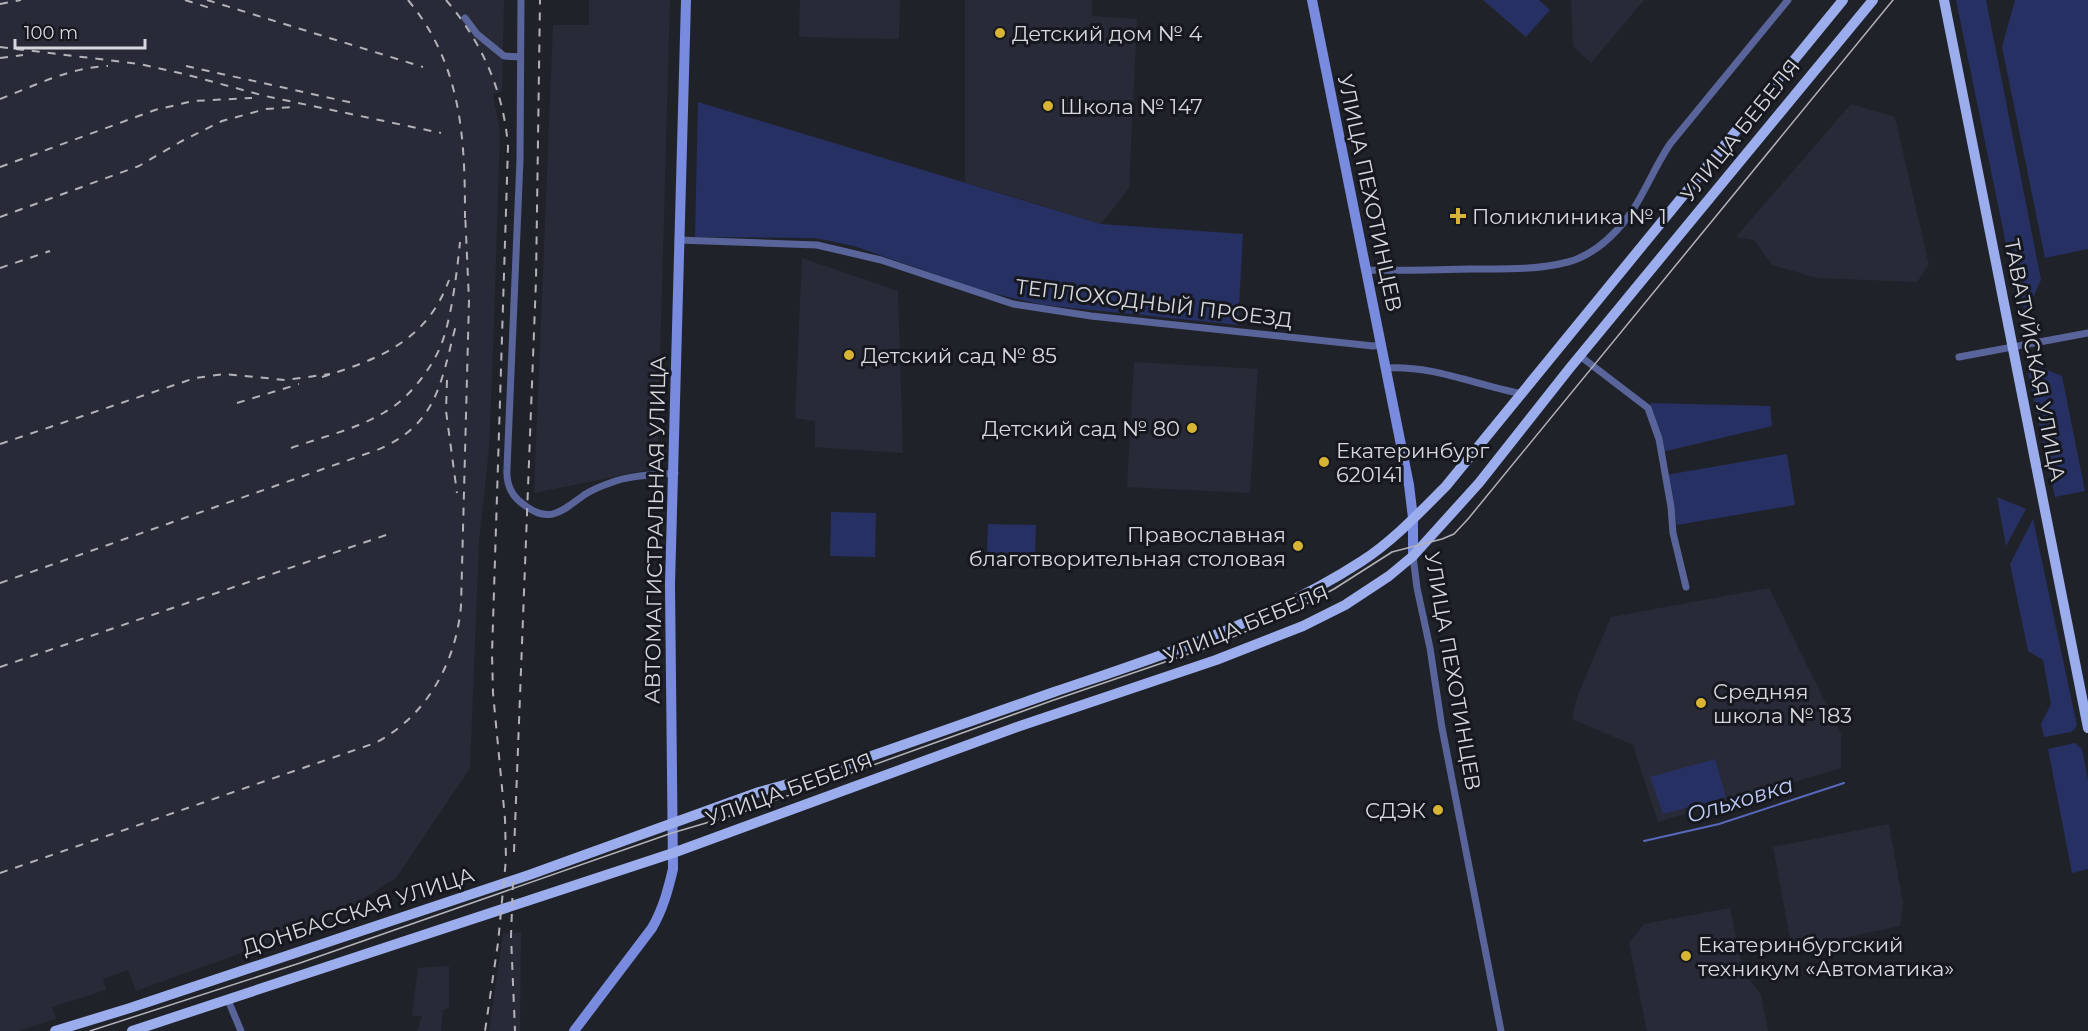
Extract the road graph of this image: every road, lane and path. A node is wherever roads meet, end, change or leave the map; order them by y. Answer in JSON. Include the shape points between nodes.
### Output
{"nodes":[{"id":1,"x":521,"y":0,"type":"edge"},
{"id":2,"x":686,"y":0,"type":"edge"},
{"id":3,"x":1312,"y":0,"type":"edge"},
{"id":4,"x":1788,"y":0,"type":"edge"},
{"id":5,"x":1843,"y":0,"type":"edge"},
{"id":6,"x":1873,"y":0,"type":"edge"},
{"id":7,"x":1944,"y":0,"type":"edge"},
{"id":8,"x":465,"y":18,"type":"dead end"},
{"id":9,"x":520,"y":57,"type":"junction"},
{"id":10,"x":678,"y":240,"type":"junction"},
{"id":11,"x":1366,"y":270,"type":"junction"},
{"id":12,"x":2088,"y":333,"type":"edge"},
{"id":13,"x":1381,"y":345,"type":"junction"},
{"id":14,"x":2013,"y":349,"type":"junction"},
{"id":15,"x":1580,"y":356,"type":"junction"},
{"id":16,"x":1959,"y":357,"type":"dead end"},
{"id":17,"x":1387,"y":368,"type":"junction"},
{"id":18,"x":1523,"y":394,"type":"junction"},
{"id":19,"x":675,"y":473,"type":"junction"},
{"id":20,"x":1413,"y":518,"type":"junction"},
{"id":21,"x":1413,"y":556,"type":"junction"},
{"id":22,"x":1686,"y":586,"type":"dead end"},
{"id":23,"x":2088,"y":728,"type":"edge"},
{"id":24,"x":672,"y":824,"type":"junction"},
{"id":25,"x":673,"y":853,"type":"junction"},
{"id":26,"x":228,"y":1000,"type":"junction"},
{"id":27,"x":55,"y":1031,"type":"edge"},
{"id":28,"x":132,"y":1031,"type":"edge"},
{"id":29,"x":241,"y":1031,"type":"edge"},
{"id":30,"x":574,"y":1031,"type":"edge"},
{"id":31,"x":1501,"y":1031,"type":"edge"}],
"edges":[{"from":1,"to":9,"type":"street"},
{"from":2,"to":10,"type":"main road","name":"АВТОМАГИСТРАЛЬНАЯ УЛИЦА"},
{"from":3,"to":11,"type":"main road","name":"УЛИЦА ПЕХОТИНЦЕВ"},
{"from":4,"to":11,"type":"street","via":[[1670,144],[1655,165],[1644,193],[1618,230],[1593,252],[1549,266]]},
{"from":5,"to":18,"type":"main road","name":"УЛИЦА БЕБЕЛЯ"},
{"from":6,"to":15,"type":"main road","name":"УЛИЦА БЕБЕЛЯ"},
{"from":7,"to":14,"type":"main road","name":"ТАВАТУЙСКАЯ УЛИЦА"},
{"from":8,"to":9,"type":"street","via":[[504,56]]},
{"from":9,"to":19,"type":"street","via":[[509,488],[527,507],[539,514],[553,515],[610,483],[628,477]]},
{"from":10,"to":13,"type":"street","name":"ТЕПЛОХОДНЫЙ ПРОЕЗД","via":[[817,244],[882,260],[1013,304],[1090,316]]},
{"from":10,"to":19,"type":"main road","name":"АВТОМАГИСТРАЛЬНАЯ УЛИЦА"},
{"from":11,"to":13,"type":"main road","name":"УЛИЦА ПЕХОТИНЦЕВ"},
{"from":12,"to":14,"type":"street"},
{"from":13,"to":17,"type":"main road","name":"УЛИЦА ПЕХОТИНЦЕВ"},
{"from":14,"to":16,"type":"street"},
{"from":14,"to":23,"type":"main road","name":"ТАВАТУЙСКАЯ УЛИЦА"},
{"from":15,"to":21,"type":"main road","name":"УЛИЦА БЕБЕЛЯ","via":[[1479,483]]},
{"from":15,"to":22,"type":"street","via":[[1648,408],[1659,439],[1673,533]]},
{"from":17,"to":18,"type":"street","via":[[1427,371]]},
{"from":17,"to":20,"type":"main road","name":"УЛИЦА ПЕХОТИНЦЕВ"},
{"from":18,"to":20,"type":"main road","name":"УЛИЦА БЕБЕЛЯ","via":[[1446,486]]},
{"from":19,"to":24,"type":"main road","name":"АВТОМАГИСТРАЛЬНАЯ УЛИЦА","via":[[670,584]]},
{"from":20,"to":21,"type":"main road","name":"УЛИЦА ПЕХОТИНЦЕВ"},
{"from":20,"to":24,"type":"main road","name":"УЛИЦА БЕБЕЛЯ","via":[[1363,561],[1255,619]]},
{"from":21,"to":25,"type":"main road","name":"УЛИЦА БЕБЕЛЯ","via":[[1345,605],[1303,626]]},
{"from":21,"to":31,"type":"street","name":"УЛИЦА ПЕХОТИНЦЕВ"},
{"from":24,"to":25,"type":"main road","name":"АВТОМАГИСТРАЛЬНАЯ УЛИЦА"},
{"from":24,"to":27,"type":"main road","name":"ДОНБАССКАЯ УЛИЦА"},
{"from":25,"to":26,"type":"main road","name":"ДОНБАССКАЯ УЛИЦА"},
{"from":25,"to":30,"type":"main road","name":"АВТОМАГИСТРАЛЬНАЯ УЛИЦА","via":[[670,888],[658,917]]},
{"from":26,"to":28,"type":"main road","name":"ДОНБАССКАЯ УЛИЦА"},
{"from":26,"to":29,"type":"street"}]}
